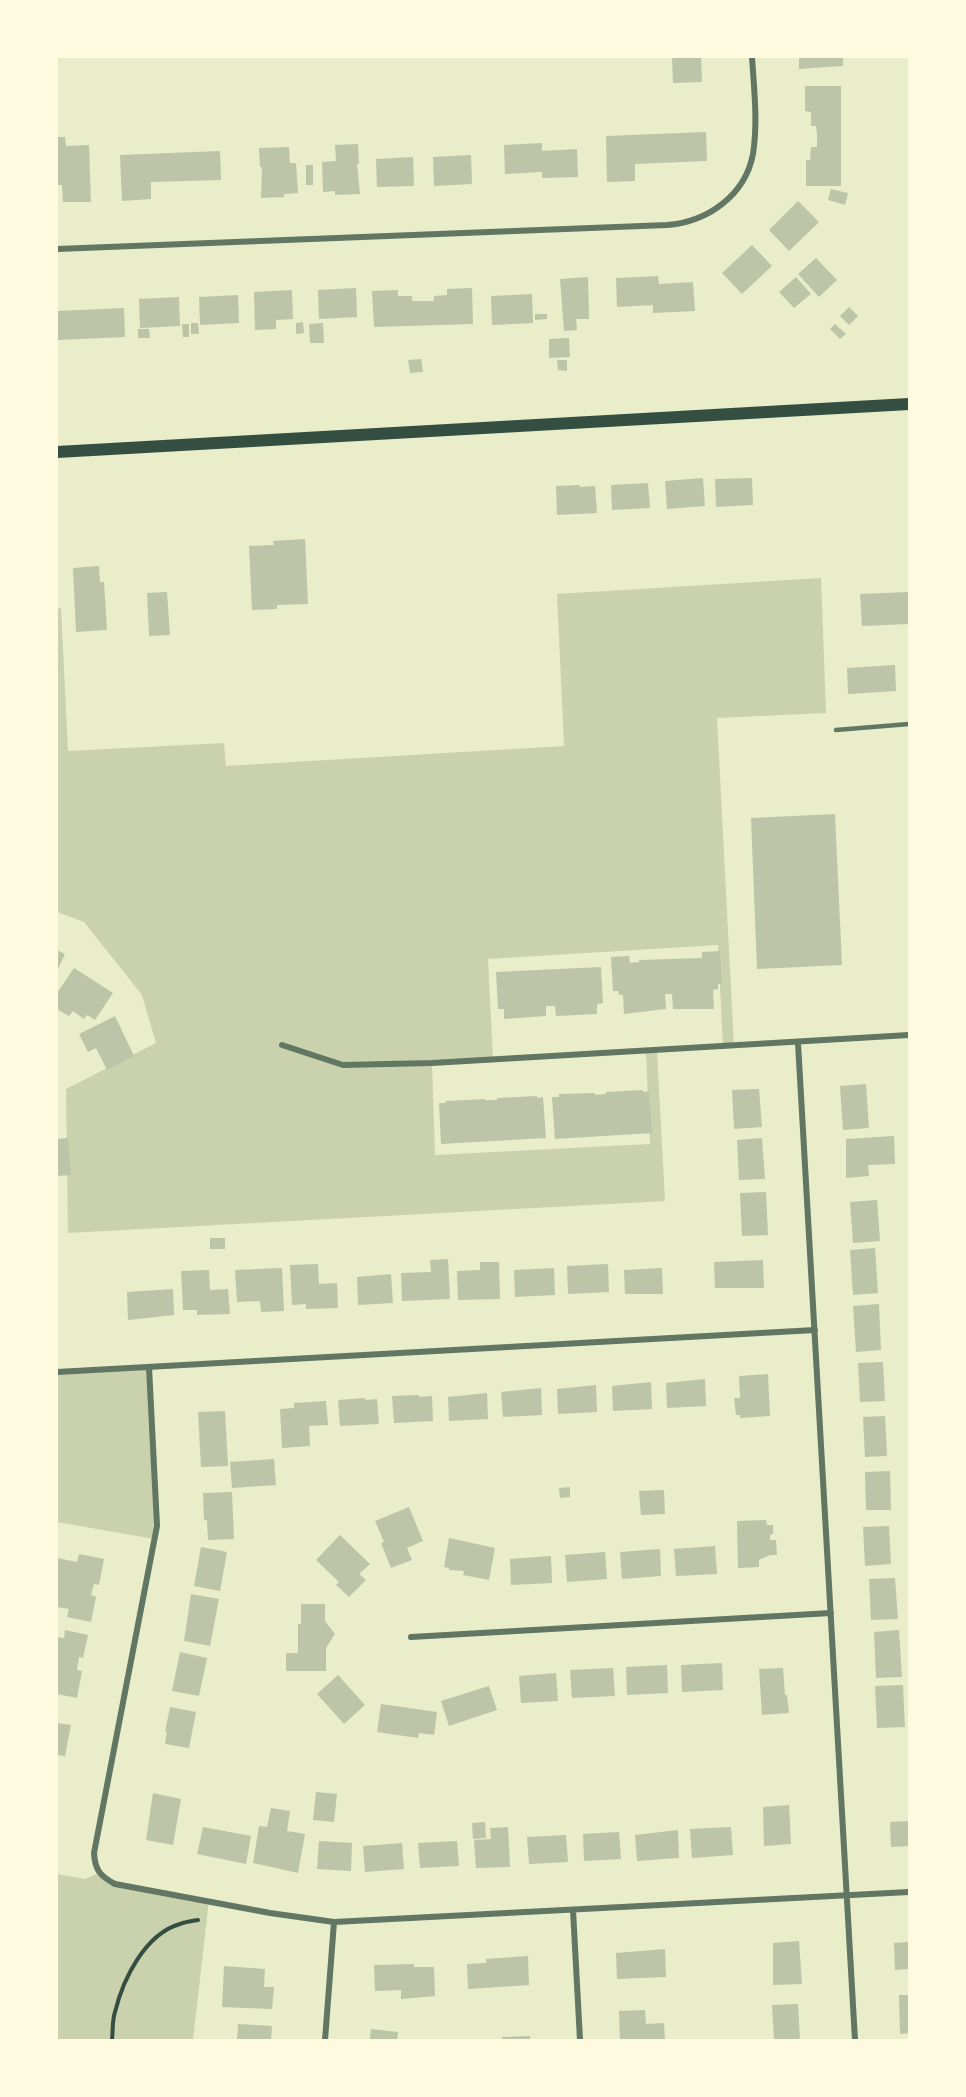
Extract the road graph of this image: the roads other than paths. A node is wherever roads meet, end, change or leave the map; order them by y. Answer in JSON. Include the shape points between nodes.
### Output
{"nodes":[{"id":1,"x":752,"y":57,"type":"edge"},
{"id":2,"x":57,"y":249,"type":"edge"},
{"id":3,"x":909,"y":404,"type":"edge"},
{"id":4,"x":57,"y":452,"type":"edge"},
{"id":5,"x":909,"y":724,"type":"edge"},
{"id":6,"x":836,"y":730,"type":"dead end"},
{"id":7,"x":909,"y":1035,"type":"edge"},
{"id":8,"x":798,"y":1043,"type":"junction"},
{"id":9,"x":282,"y":1045,"type":"dead end"},
{"id":10,"x":815,"y":1330,"type":"junction"},
{"id":11,"x":149,"y":1367,"type":"junction"},
{"id":12,"x":57,"y":1372,"type":"edge"},
{"id":13,"x":831,"y":1613,"type":"junction"},
{"id":14,"x":411,"y":1637,"type":"dead end"},
{"id":15,"x":909,"y":1892,"type":"edge"},
{"id":16,"x":846,"y":1896,"type":"junction"},
{"id":17,"x":573,"y":1910,"type":"junction"},
{"id":18,"x":334,"y":1922,"type":"junction"},
{"id":19,"x":325,"y":2040,"type":"edge"},
{"id":20,"x":580,"y":2040,"type":"edge"},
{"id":21,"x":855,"y":2040,"type":"edge"}],
"edges":[{"from":1,"to":2,"type":"street","via":[[755,122],[753,156],[746,173],[720,207],[677,224]]},
{"from":3,"to":4,"type":"main road"},
{"from":5,"to":6,"type":"lane"},
{"from":7,"to":8,"type":"street"},
{"from":8,"to":9,"type":"street","via":[[432,1064],[343,1065]]},
{"from":8,"to":10,"type":"street"},
{"from":10,"to":11,"type":"street"},
{"from":10,"to":13,"type":"street"},
{"from":11,"to":12,"type":"street"},
{"from":11,"to":18,"type":"street","via":[[157,1526],[94,1863],[99,1873],[115,1884]]},
{"from":13,"to":14,"type":"street"},
{"from":13,"to":16,"type":"street"},
{"from":15,"to":16,"type":"street"},
{"from":16,"to":17,"type":"street"},
{"from":16,"to":21,"type":"street"},
{"from":17,"to":18,"type":"street"},
{"from":17,"to":20,"type":"street"},
{"from":18,"to":19,"type":"street"}]}
